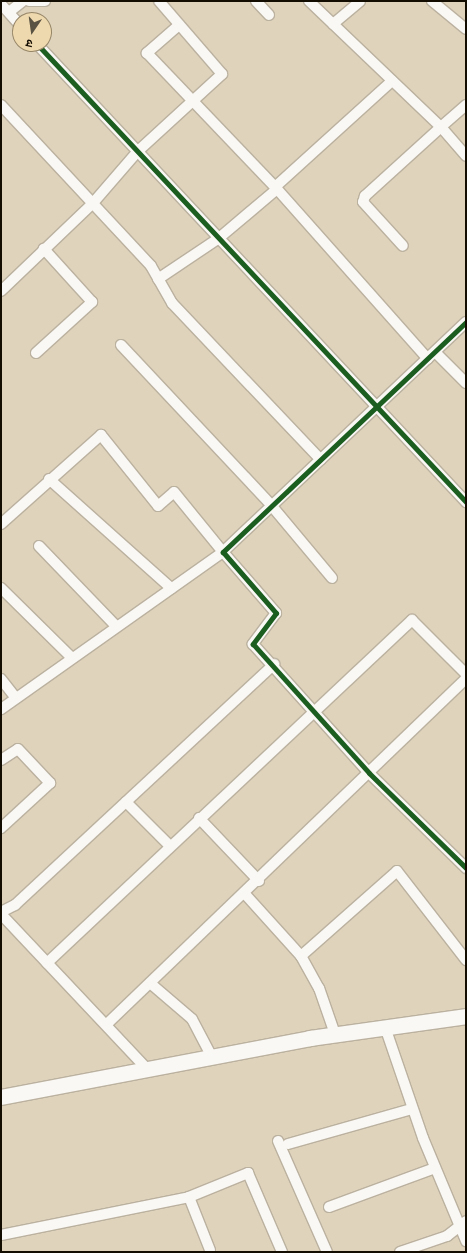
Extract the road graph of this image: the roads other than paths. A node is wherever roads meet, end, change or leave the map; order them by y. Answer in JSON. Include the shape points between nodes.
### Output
{"nodes":[{"id":1,"x":23,"y":1,"type":"edge"},
{"id":2,"x":29,"y":1,"type":"edge"},
{"id":3,"x":45,"y":1,"type":"edge"},
{"id":4,"x":159,"y":1,"type":"edge"},
{"id":5,"x":256,"y":1,"type":"edge"},
{"id":6,"x":309,"y":1,"type":"edge"},
{"id":7,"x":360,"y":1,"type":"edge"},
{"id":8,"x":432,"y":1,"type":"edge"},
{"id":9,"x":1,"y":4,"type":"edge"},
{"id":10,"x":9,"y":12,"type":"junction"},
{"id":11,"x":269,"y":15,"type":"dead end"},
{"id":12,"x":12,"y":16,"type":"edge"},
{"id":13,"x":333,"y":24,"type":"junction"},
{"id":14,"x":179,"y":25,"type":"junction"},
{"id":15,"x":466,"y":28,"type":"edge"},
{"id":16,"x":45,"y":52,"type":"edge"},
{"id":17,"x":392,"y":80,"type":"junction"},
{"id":18,"x":191,"y":102,"type":"junction"},
{"id":19,"x":1,"y":105,"type":"edge"},
{"id":20,"x":466,"y":105,"type":"edge"},
{"id":21,"x":441,"y":127,"type":"junction"},
{"id":22,"x":138,"y":151,"type":"junction"},
{"id":23,"x":466,"y":156,"type":"edge"},
{"id":24,"x":276,"y":188,"type":"junction"},
{"id":25,"x":93,"y":203,"type":"junction"},
{"id":26,"x":219,"y":238,"type":"junction"},
{"id":27,"x":403,"y":246,"type":"dead end"},
{"id":28,"x":44,"y":249,"type":"junction"},
{"id":29,"x":158,"y":279,"type":"junction"},
{"id":30,"x":3,"y":283,"type":"edge"},
{"id":31,"x":466,"y":322,"type":"edge"},
{"id":32,"x":120,"y":345,"type":"dead end"},
{"id":33,"x":36,"y":353,"type":"dead end"},
{"id":34,"x":432,"y":355,"type":"junction"},
{"id":35,"x":466,"y":383,"type":"edge"},
{"id":36,"x":376,"y":408,"type":"junction"},
{"id":37,"x":321,"y":460,"type":"junction"},
{"id":38,"x":49,"y":479,"type":"junction"},
{"id":39,"x":466,"y":502,"type":"edge"},
{"id":40,"x":272,"y":506,"type":"junction"},
{"id":41,"x":1,"y":524,"type":"edge"},
{"id":42,"x":39,"y":546,"type":"dead end"},
{"id":43,"x":223,"y":552,"type":"junction"},
{"id":44,"x":332,"y":578,"type":"dead end"},
{"id":45,"x":1,"y":588,"type":"edge"},
{"id":46,"x":171,"y":588,"type":"junction"},
{"id":47,"x":116,"y":626,"type":"junction"},
{"id":48,"x":71,"y":657,"type":"junction"},
{"id":49,"x":274,"y":664,"type":"junction"},
{"id":50,"x":466,"y":674,"type":"edge"},
{"id":51,"x":466,"y":678,"type":"edge"},
{"id":52,"x":1,"y":679,"type":"edge"},
{"id":53,"x":16,"y":698,"type":"junction"},
{"id":54,"x":1,"y":709,"type":"edge"},
{"id":55,"x":313,"y":711,"type":"junction"},
{"id":56,"x":1,"y":760,"type":"edge"},
{"id":57,"x":369,"y":773,"type":"junction"},
{"id":58,"x":126,"y":802,"type":"junction"},
{"id":59,"x":200,"y":818,"type":"junction"},
{"id":60,"x":1,"y":828,"type":"edge"},
{"id":61,"x":170,"y":846,"type":"junction"},
{"id":62,"x":466,"y":868,"type":"edge"},
{"id":63,"x":258,"y":881,"type":"junction"},
{"id":64,"x":245,"y":894,"type":"junction"},
{"id":65,"x":1,"y":913,"type":"edge"},
{"id":66,"x":302,"y":956,"type":"junction"},
{"id":67,"x":466,"y":960,"type":"edge"},
{"id":68,"x":47,"y":963,"type":"junction"},
{"id":69,"x":150,"y":983,"type":"junction"},
{"id":70,"x":466,"y":1016,"type":"edge"},
{"id":71,"x":107,"y":1024,"type":"junction"},
{"id":72,"x":385,"y":1027,"type":"junction"},
{"id":73,"x":335,"y":1034,"type":"junction"},
{"id":74,"x":213,"y":1059,"type":"junction"},
{"id":75,"x":148,"y":1070,"type":"junction"},
{"id":76,"x":1,"y":1097,"type":"edge"},
{"id":77,"x":412,"y":1108,"type":"junction"},
{"id":78,"x":278,"y":1141,"type":"dead end"},
{"id":79,"x":288,"y":1144,"type":"dead end"},
{"id":80,"x":435,"y":1168,"type":"junction"},
{"id":81,"x":189,"y":1197,"type":"junction"},
{"id":82,"x":329,"y":1207,"type":"dead end"},
{"id":83,"x":463,"y":1223,"type":"edge"},
{"id":84,"x":1,"y":1235,"type":"edge"},
{"id":85,"x":466,"y":1241,"type":"edge"},
{"id":86,"x":209,"y":1251,"type":"edge"},
{"id":87,"x":282,"y":1252,"type":"edge"},
{"id":88,"x":328,"y":1252,"type":"edge"},
{"id":89,"x":400,"y":1252,"type":"edge"}],
"edges":[{"from":1,"to":10,"type":"street"},
{"from":2,"to":3,"type":"street"},
{"from":4,"to":14,"type":"street"},
{"from":5,"to":11,"type":"street"},
{"from":6,"to":13,"type":"street"},
{"from":7,"to":13,"type":"street"},
{"from":8,"to":15,"type":"street"},
{"from":9,"to":10,"type":"street"},
{"from":10,"to":12,"type":"street"},
{"from":13,"to":17,"type":"street"},
{"from":14,"to":18,"type":"street","via":[[222,74]]},
{"from":14,"to":18,"type":"street","via":[[147,53]]},
{"from":16,"to":22,"type":"street"},
{"from":17,"to":21,"type":"street"},
{"from":17,"to":24,"type":"street"},
{"from":18,"to":22,"type":"street"},
{"from":18,"to":24,"type":"street","via":[[222,129]]},
{"from":19,"to":25,"type":"street"},
{"from":20,"to":21,"type":"street"},
{"from":21,"to":23,"type":"street"},
{"from":21,"to":27,"type":"street","via":[[365,196],[363,202]]},
{"from":22,"to":25,"type":"street"},
{"from":22,"to":26,"type":"street"},
{"from":24,"to":26,"type":"street"},
{"from":24,"to":34,"type":"street"},
{"from":25,"to":28,"type":"street"},
{"from":25,"to":29,"type":"street","via":[[151,266]]},
{"from":26,"to":29,"type":"street"},
{"from":26,"to":36,"type":"street"},
{"from":28,"to":30,"type":"street"},
{"from":28,"to":33,"type":"street","via":[[92,302]]},
{"from":29,"to":37,"type":"street","via":[[172,303]]},
{"from":31,"to":34,"type":"street"},
{"from":32,"to":40,"type":"street"},
{"from":34,"to":35,"type":"street"},
{"from":34,"to":36,"type":"street"},
{"from":36,"to":37,"type":"street"},
{"from":36,"to":39,"type":"street"},
{"from":37,"to":40,"type":"street"},
{"from":38,"to":41,"type":"street"},
{"from":38,"to":43,"type":"street","via":[[101,435],[158,506],[174,492]]},
{"from":38,"to":46,"type":"street"},
{"from":40,"to":43,"type":"street"},
{"from":40,"to":44,"type":"street"},
{"from":42,"to":47,"type":"street"},
{"from":43,"to":46,"type":"street"},
{"from":43,"to":49,"type":"street","via":[[276,613],[253,644]]},
{"from":45,"to":48,"type":"street"},
{"from":46,"to":47,"type":"street"},
{"from":47,"to":48,"type":"street"},
{"from":48,"to":53,"type":"street"},
{"from":49,"to":55,"type":"street"},
{"from":49,"to":58,"type":"street"},
{"from":50,"to":55,"type":"street","via":[[412,620]]},
{"from":51,"to":57,"type":"street"},
{"from":52,"to":53,"type":"street"},
{"from":53,"to":54,"type":"street"},
{"from":55,"to":57,"type":"street"},
{"from":55,"to":59,"type":"street"},
{"from":56,"to":60,"type":"street","via":[[18,749],[50,783]]},
{"from":57,"to":62,"type":"street"},
{"from":57,"to":63,"type":"street"},
{"from":58,"to":61,"type":"street"},
{"from":58,"to":65,"type":"street","via":[[15,905]]},
{"from":59,"to":61,"type":"street"},
{"from":59,"to":63,"type":"street"},
{"from":61,"to":68,"type":"street"},
{"from":63,"to":64,"type":"street"},
{"from":64,"to":66,"type":"street"},
{"from":64,"to":69,"type":"street"},
{"from":65,"to":68,"type":"street"},
{"from":66,"to":67,"type":"street","via":[[397,871]]},
{"from":66,"to":73,"type":"street","via":[[319,988]]},
{"from":68,"to":71,"type":"street"},
{"from":69,"to":71,"type":"street"},
{"from":69,"to":74,"type":"street","via":[[192,1019]]},
{"from":70,"to":72,"type":"street"},
{"from":71,"to":75,"type":"street"},
{"from":72,"to":73,"type":"street"},
{"from":72,"to":77,"type":"street"},
{"from":73,"to":74,"type":"street"},
{"from":74,"to":75,"type":"street"},
{"from":75,"to":76,"type":"street"},
{"from":77,"to":79,"type":"street"},
{"from":77,"to":80,"type":"street"},
{"from":78,"to":88,"type":"street"},
{"from":80,"to":82,"type":"street"},
{"from":80,"to":83,"type":"street"},
{"from":81,"to":84,"type":"street"},
{"from":81,"to":86,"type":"street"},
{"from":81,"to":87,"type":"street","via":[[248,1173]]},
{"from":83,"to":85,"type":"street"},
{"from":83,"to":89,"type":"street","via":[[447,1236]]}]}
